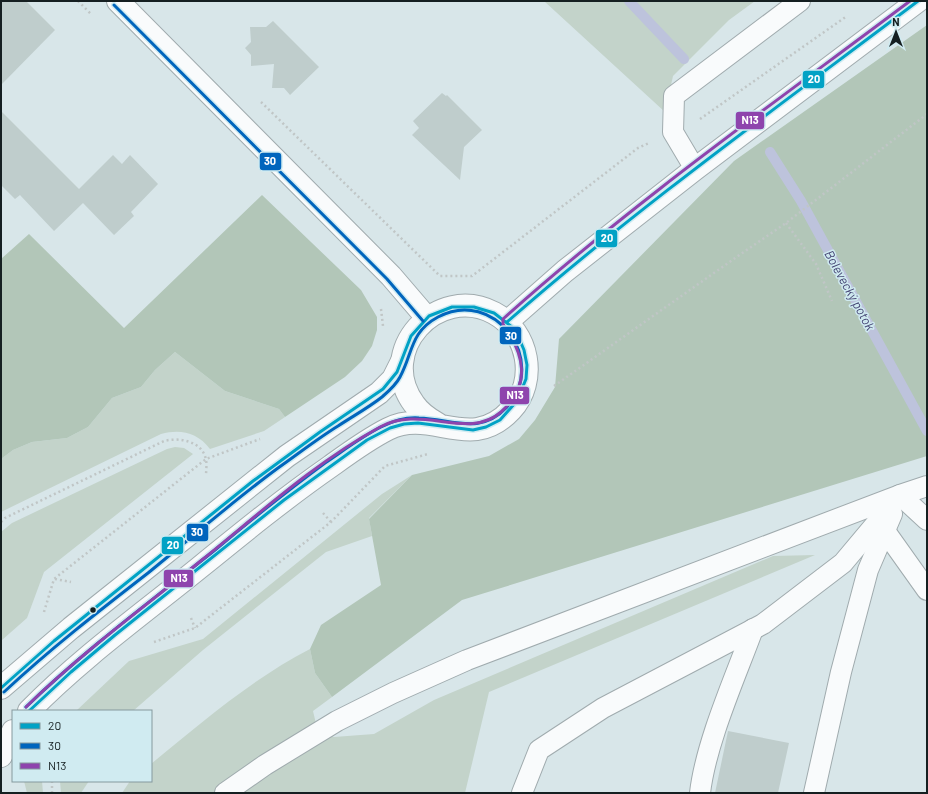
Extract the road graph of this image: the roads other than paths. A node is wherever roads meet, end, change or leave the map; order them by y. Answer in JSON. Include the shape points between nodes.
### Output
{"nodes":[{"id":1,"x":118,"y":1,"type":"edge"},
{"id":2,"x":800,"y":1,"type":"edge"},
{"id":3,"x":918,"y":1,"type":"edge"},
{"id":4,"x":695,"y":169,"type":"junction"},
{"id":5,"x":427,"y":318,"type":"junction"},
{"id":6,"x":507,"y":322,"type":"junction"},
{"id":7,"x":402,"y":360,"type":"junction"},
{"id":8,"x":438,"y":424,"type":"junction"},
{"id":9,"x":927,"y":486,"type":"edge"},
{"id":10,"x":900,"y":495,"type":"junction"},
{"id":11,"x":927,"y":520,"type":"edge"},
{"id":12,"x":882,"y":526,"type":"junction"},
{"id":13,"x":927,"y":590,"type":"edge"},
{"id":14,"x":754,"y":629,"type":"junction"},
{"id":15,"x":1,"y":688,"type":"edge"},
{"id":16,"x":30,"y":710,"type":"edge"},
{"id":17,"x":12,"y":733,"type":"edge"},
{"id":18,"x":1,"y":756,"type":"edge"},
{"id":19,"x":225,"y":793,"type":"edge"},
{"id":20,"x":522,"y":793,"type":"edge"},
{"id":21,"x":700,"y":793,"type":"edge"},
{"id":22,"x":814,"y":793,"type":"edge"}],
"edges":[{"from":1,"to":5,"type":"main road","via":[[391,276]]},
{"from":2,"to":4,"type":"lane","via":[[674,96],[673,132]]},
{"from":3,"to":4,"type":"main road"},
{"from":4,"to":6,"type":"main road","via":[[565,271]]},
{"from":5,"to":6,"type":"main road","via":[[449,308],[461,306],[486,309]]},
{"from":5,"to":7,"type":"main road","via":[[410,337]]},
{"from":6,"to":8,"type":"main road","via":[[516,332],[526,357],[526,378],[520,397],[503,418],[491,425],[478,429],[451,429]]},
{"from":7,"to":8,"type":"main road","via":[[407,393],[414,405]]},
{"from":7,"to":15,"type":"main road","via":[[393,379],[379,393],[269,469],[70,628]]},
{"from":8,"to":16,"type":"main road","via":[[401,423],[356,448],[294,492],[95,651]]},
{"from":9,"to":10,"type":"lane"},
{"from":10,"to":11,"type":"lane"},
{"from":10,"to":12,"type":"lane"},
{"from":10,"to":19,"type":"lane","via":[[460,663],[392,693],[337,721]]},
{"from":12,"to":13,"type":"lane"},
{"from":12,"to":14,"type":"lane","via":[[843,563]]},
{"from":12,"to":22,"type":"lane","via":[[841,672]]},
{"from":14,"to":20,"type":"lane","via":[[603,708],[539,750]]},
{"from":14,"to":21,"type":"lane","via":[[718,726]]},
{"from":17,"to":18,"type":"main road"}]}
